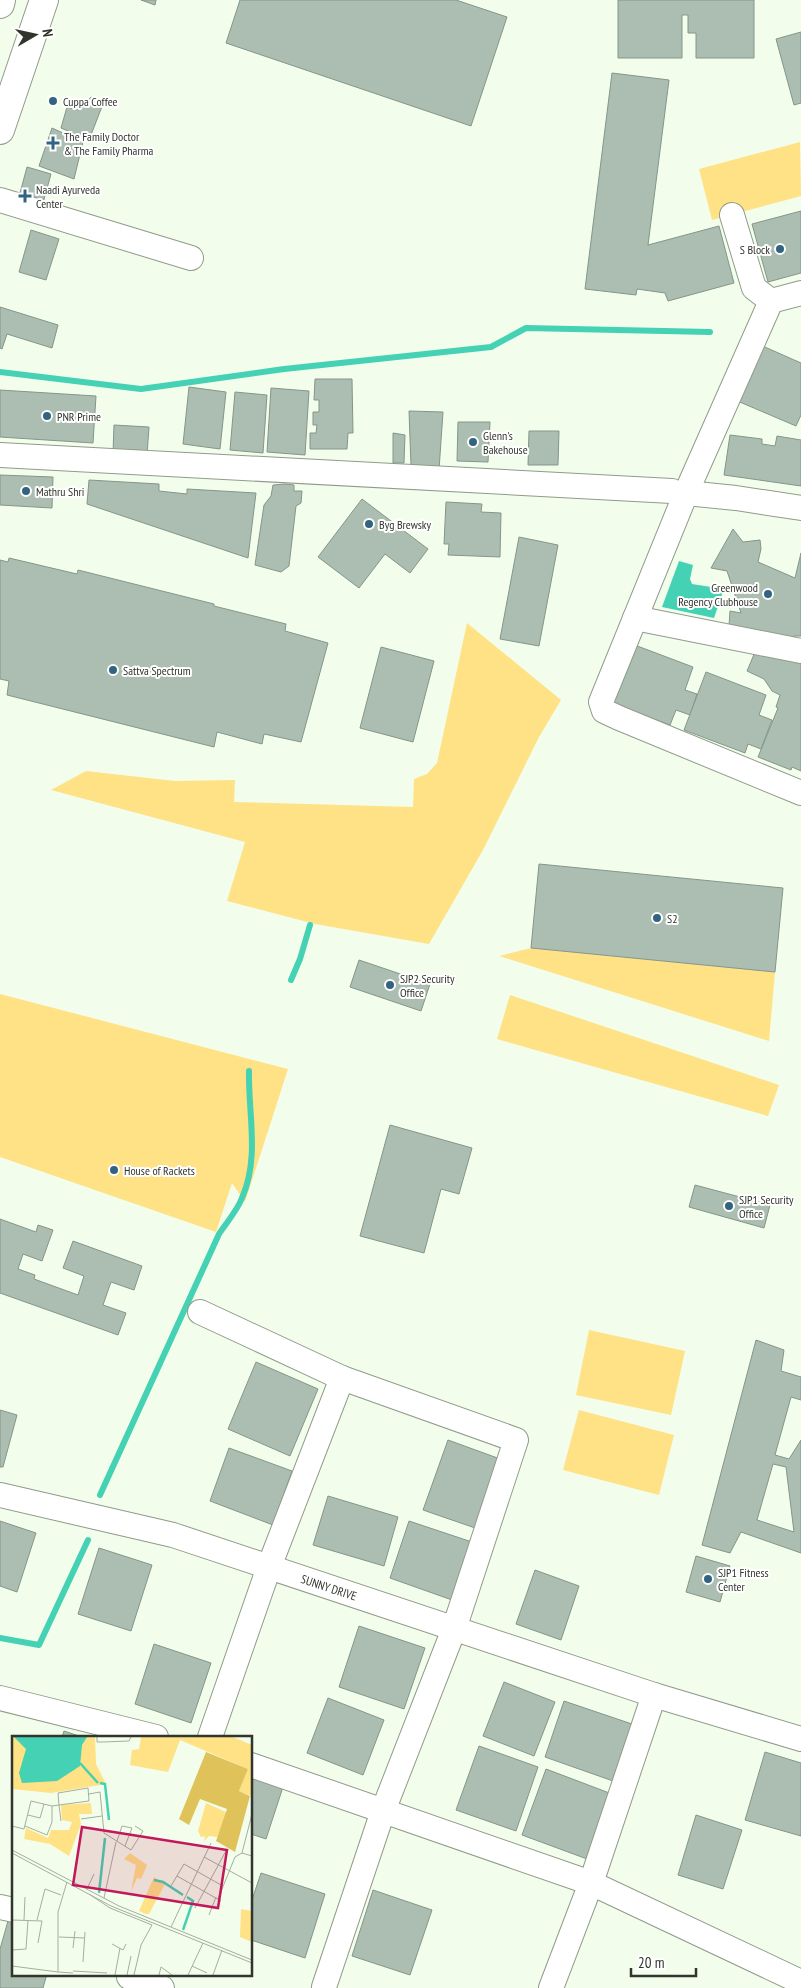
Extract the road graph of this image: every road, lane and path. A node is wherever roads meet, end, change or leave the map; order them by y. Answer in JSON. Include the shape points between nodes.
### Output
{"nodes":[{"id":1,"x":2,"y":0,"type":"edge"},
{"id":2,"x":44,"y":0,"type":"edge"},
{"id":3,"x":0,"y":4,"type":"edge"},
{"id":4,"x":0,"y":130,"type":"edge"},
{"id":5,"x":0,"y":200,"type":"edge"},
{"id":6,"x":732,"y":216,"type":"dead end"},
{"id":7,"x":191,"y":258,"type":"dead end"},
{"id":8,"x":801,"y":293,"type":"edge"},
{"id":9,"x":771,"y":301,"type":"junction"},
{"id":10,"x":0,"y":455,"type":"edge"},
{"id":11,"x":679,"y":492,"type":"junction"},
{"id":12,"x":801,"y":508,"type":"edge"},
{"id":13,"x":634,"y":618,"type":"junction"},
{"id":14,"x":801,"y":651,"type":"edge"},
{"id":15,"x":801,"y":792,"type":"edge"},
{"id":16,"x":200,"y":1312,"type":"dead end"},
{"id":17,"x":342,"y":1378,"type":"junction"},
{"id":18,"x":0,"y":1495,"type":"edge"},
{"id":19,"x":269,"y":1567,"type":"junction"},
{"id":20,"x":454,"y":1628,"type":"junction"},
{"id":21,"x":654,"y":1695,"type":"junction"},
{"id":22,"x":0,"y":1698,"type":"edge"},
{"id":23,"x":152,"y":1736,"type":"edge"},
{"id":24,"x":210,"y":1736,"type":"edge"},
{"id":25,"x":801,"y":1739,"type":"edge"},
{"id":26,"x":252,"y":1765,"type":"edge"},
{"id":27,"x":383,"y":1810,"type":"junction"},
{"id":28,"x":591,"y":1884,"type":"junction"},
{"id":29,"x":128,"y":1980,"type":"edge"},
{"id":30,"x":801,"y":1982,"type":"edge"},
{"id":31,"x":162,"y":1988,"type":"edge"},
{"id":32,"x":325,"y":1988,"type":"edge"},
{"id":33,"x":551,"y":1988,"type":"edge"}],
"edges":[{"from":1,"to":3,"type":"main road"},
{"from":2,"to":4,"type":"main road"},
{"from":5,"to":7,"type":"street"},
{"from":6,"to":9,"type":"street","via":[[754,288]]},
{"from":8,"to":9,"type":"street"},
{"from":9,"to":11,"type":"street"},
{"from":10,"to":11,"type":"street"},
{"from":11,"to":12,"type":"street"},
{"from":11,"to":13,"type":"street"},
{"from":13,"to":14,"type":"street"},
{"from":13,"to":15,"type":"street","via":[[602,696],[604,711]]},
{"from":16,"to":17,"type":"street"},
{"from":17,"to":19,"type":"street"},
{"from":17,"to":20,"type":"street","via":[[516,1440]]},
{"from":18,"to":19,"type":"street","name":"SUNNY DRIVE","via":[[173,1535]]},
{"from":19,"to":20,"type":"street","name":"SUNNY DRIVE"},
{"from":19,"to":24,"type":"street"},
{"from":20,"to":21,"type":"street","name":"SUNNY DRIVE"},
{"from":20,"to":27,"type":"street"},
{"from":21,"to":25,"type":"street","name":"SUNNY DRIVE"},
{"from":21,"to":28,"type":"street"},
{"from":22,"to":23,"type":"street"},
{"from":26,"to":27,"type":"street"},
{"from":27,"to":28,"type":"street"},
{"from":27,"to":32,"type":"street"},
{"from":28,"to":30,"type":"street"},
{"from":28,"to":33,"type":"street"},
{"from":29,"to":31,"type":"street"}]}
